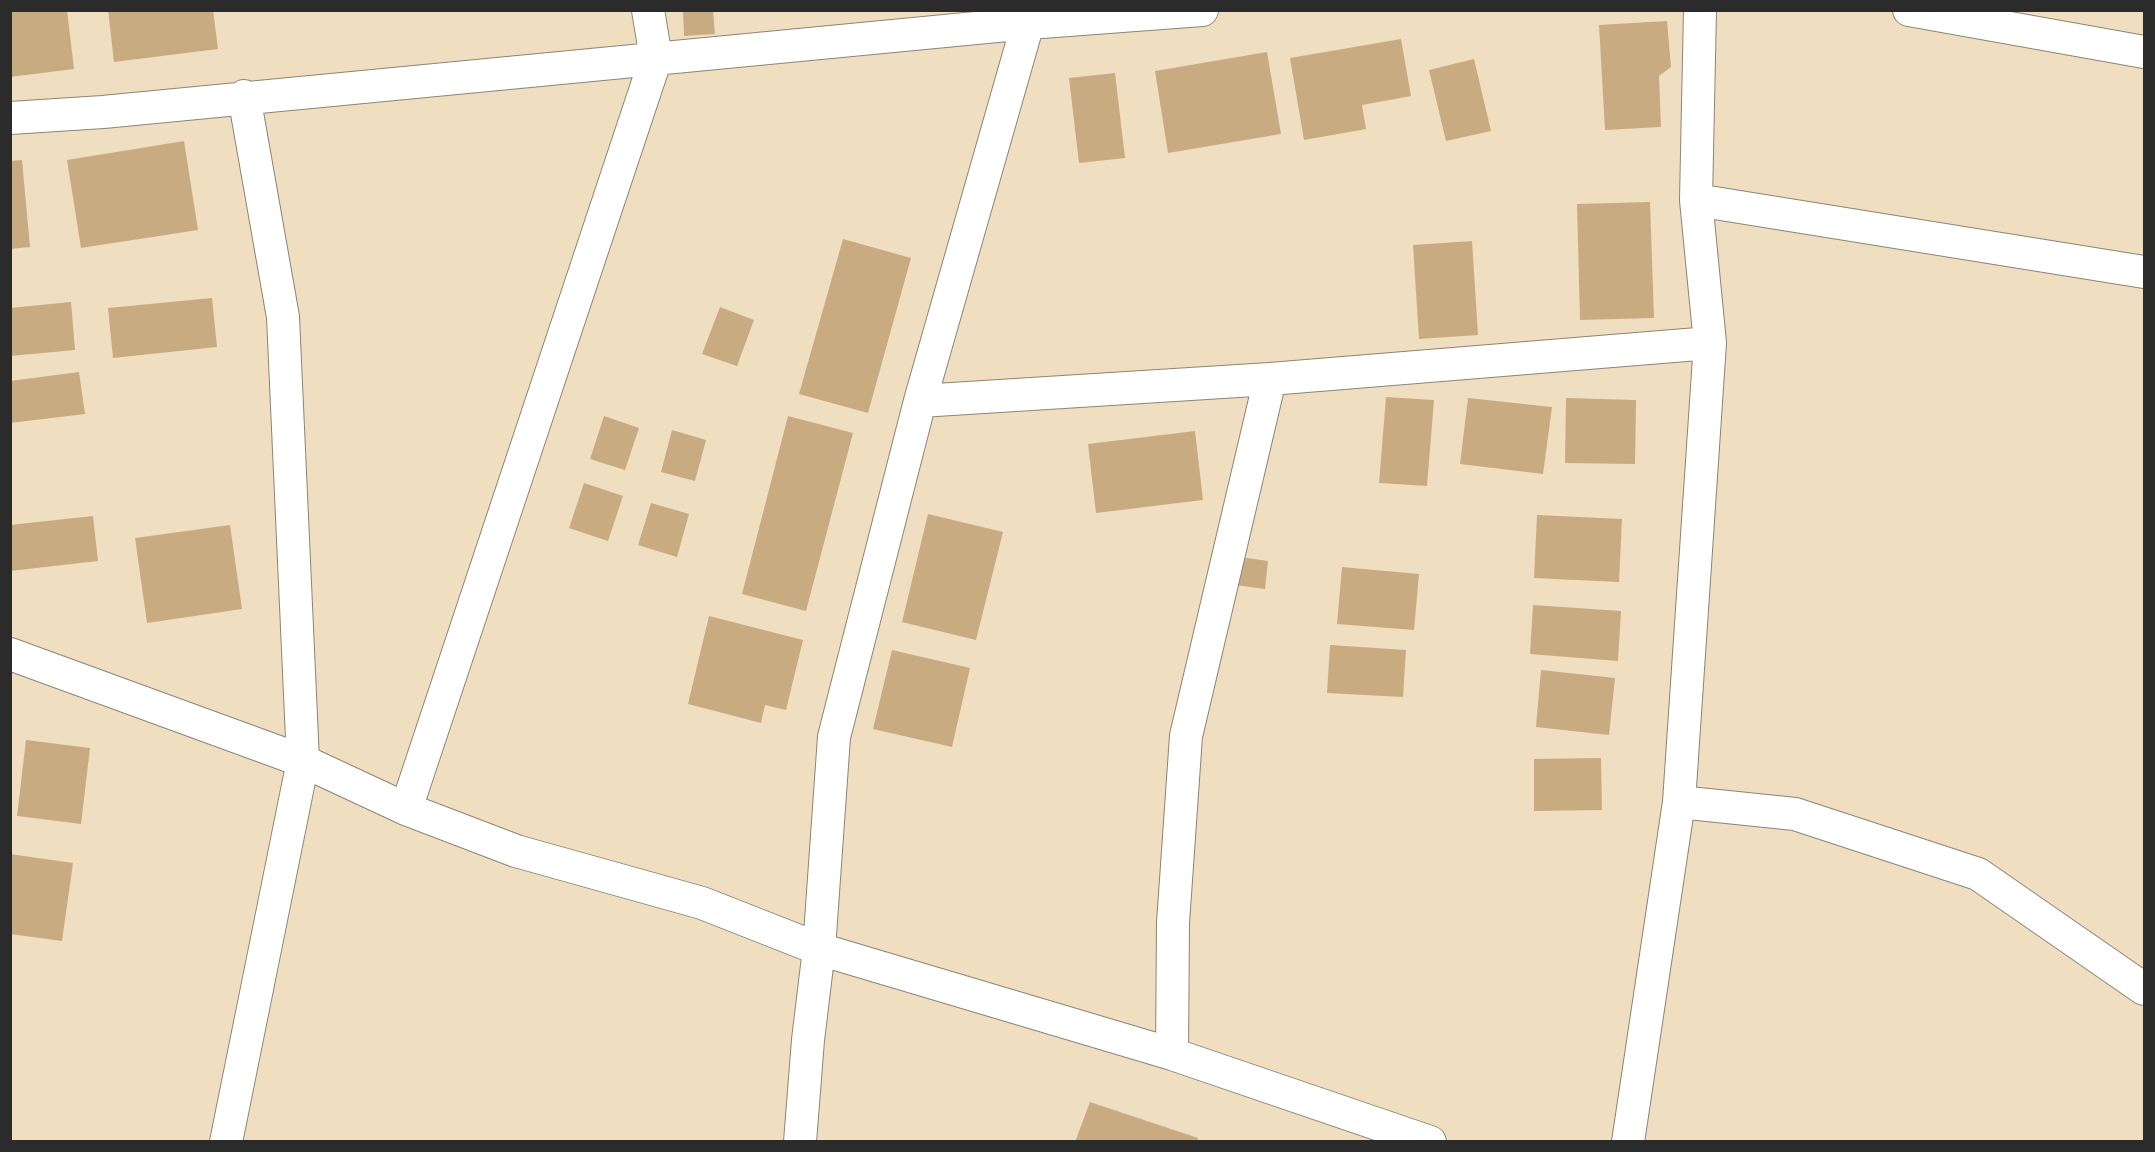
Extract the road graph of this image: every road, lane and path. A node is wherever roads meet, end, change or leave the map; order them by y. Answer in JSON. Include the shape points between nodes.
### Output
{"nodes":[{"id":1,"x":648,"y":10,"type":"edge"},
{"id":2,"x":1202,"y":10,"type":"edge"},
{"id":3,"x":1700,"y":10,"type":"edge"},
{"id":4,"x":1909,"y":10,"type":"edge"},
{"id":5,"x":1028,"y":23,"type":"junction"},
{"id":6,"x":2145,"y":52,"type":"edge"},
{"id":7,"x":656,"y":58,"type":"junction"},
{"id":8,"x":244,"y":96,"type":"junction"},
{"id":9,"x":10,"y":118,"type":"edge"},
{"id":10,"x":1696,"y":200,"type":"junction"},
{"id":11,"x":2145,"y":272,"type":"edge"},
{"id":12,"x":1710,"y":343,"type":"junction"},
{"id":13,"x":1270,"y":379,"type":"junction"},
{"id":14,"x":920,"y":401,"type":"junction"},
{"id":15,"x":10,"y":654,"type":"edge"},
{"id":16,"x":303,"y":761,"type":"junction"},
{"id":17,"x":1679,"y":802,"type":"junction"},
{"id":18,"x":405,"y":809,"type":"junction"},
{"id":19,"x":819,"y":948,"type":"junction"},
{"id":20,"x":2145,"y":989,"type":"edge"},
{"id":21,"x":1172,"y":1054,"type":"junction"},
{"id":22,"x":226,"y":1142,"type":"edge"},
{"id":23,"x":800,"y":1142,"type":"edge"},
{"id":24,"x":1430,"y":1142,"type":"edge"},
{"id":25,"x":1628,"y":1142,"type":"edge"}],
"edges":[{"from":1,"to":7,"type":"street"},
{"from":2,"to":5,"type":"street"},
{"from":3,"to":10,"type":"street"},
{"from":4,"to":6,"type":"street"},
{"from":5,"to":7,"type":"street"},
{"from":5,"to":14,"type":"street"},
{"from":7,"to":8,"type":"street"},
{"from":7,"to":18,"type":"street"},
{"from":8,"to":9,"type":"street"},
{"from":8,"to":16,"type":"street","via":[[283,317]]},
{"from":10,"to":11,"type":"street"},
{"from":10,"to":12,"type":"street"},
{"from":12,"to":13,"type":"street"},
{"from":12,"to":17,"type":"street"},
{"from":13,"to":14,"type":"street"},
{"from":13,"to":21,"type":"street","via":[[1186,736],[1173,923]]},
{"from":14,"to":19,"type":"street","via":[[834,737]]},
{"from":15,"to":16,"type":"street"},
{"from":16,"to":18,"type":"street"},
{"from":16,"to":22,"type":"street"},
{"from":17,"to":20,"type":"street","via":[[1795,814],[1978,874]]},
{"from":17,"to":25,"type":"street"},
{"from":18,"to":19,"type":"street","via":[[516,851],[702,903]]},
{"from":19,"to":21,"type":"street"},
{"from":19,"to":23,"type":"street"},
{"from":21,"to":24,"type":"street"}]}
